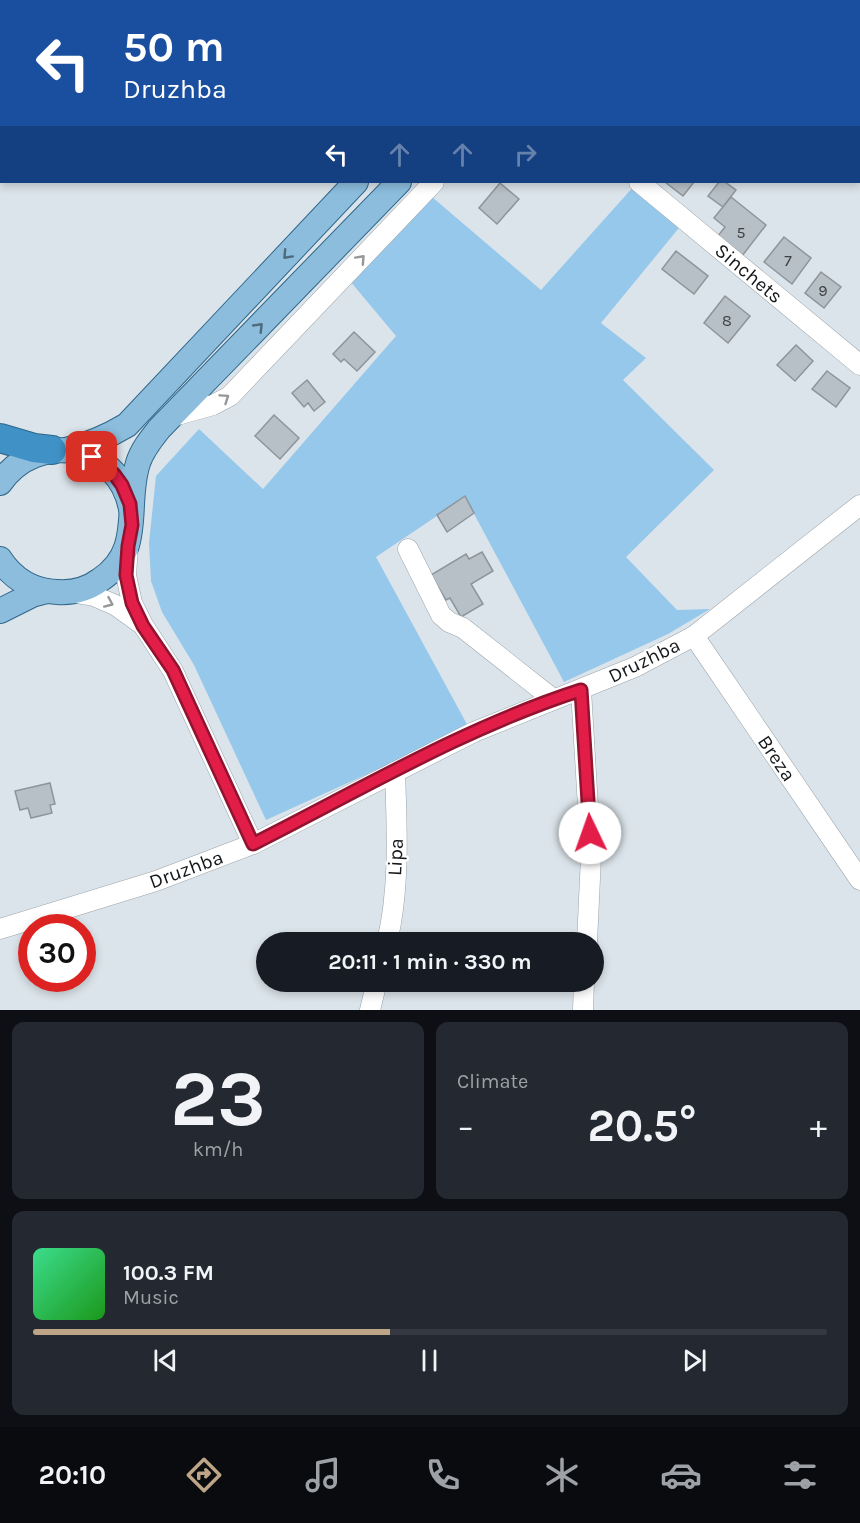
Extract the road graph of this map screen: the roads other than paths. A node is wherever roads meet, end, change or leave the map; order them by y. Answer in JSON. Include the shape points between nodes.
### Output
{"nodes":[{"id":1,"x":355,"y":183,"type":"edge"},
{"id":2,"x":398,"y":183,"type":"edge"},
{"id":3,"x":433,"y":183,"type":"edge"},
{"id":4,"x":640,"y":183,"type":"edge"},
{"id":5,"x":860,"y":365,"type":"edge"},
{"id":6,"x":170,"y":417,"type":"junction"},
{"id":7,"x":0,"y":438,"type":"edge"},
{"id":8,"x":59,"y":450,"type":"junction"},
{"id":9,"x":0,"y":483,"type":"edge"},
{"id":10,"x":860,"y":505,"type":"edge"},
{"id":11,"x":132,"y":518,"type":"junction"},
{"id":12,"x":128,"y":546,"type":"junction"},
{"id":13,"x":408,"y":549,"type":"dead end"},
{"id":14,"x":0,"y":559,"type":"edge"},
{"id":15,"x":58,"y":592,"type":"junction"},
{"id":16,"x":0,"y":611,"type":"edge"},
{"id":17,"x":143,"y":626,"type":"junction"},
{"id":18,"x":694,"y":636,"type":"junction"},
{"id":19,"x":581,"y":690,"type":"junction"},
{"id":20,"x":553,"y":699,"type":"junction"},
{"id":21,"x":395,"y":772,"type":"junction"},
{"id":22,"x":253,"y":844,"type":"junction"},
{"id":23,"x":860,"y":880,"type":"edge"},
{"id":24,"x":0,"y":929,"type":"edge"},
{"id":25,"x":390,"y":932,"type":"edge"},
{"id":26,"x":587,"y":932,"type":"edge"},
{"id":27,"x":374,"y":992,"type":"edge"},
{"id":28,"x":584,"y":992,"type":"edge"},
{"id":29,"x":370,"y":1010,"type":"edge"},
{"id":30,"x":583,"y":1010,"type":"edge"}],
"edges":[{"from":1,"to":8,"type":"main road","one_way":true,"via":[[127,424],[86,446]]},
{"from":6,"to":2,"type":"main road","one_way":true},
{"from":6,"to":3,"type":"street","one_way":true,"via":[[230,396]]},
{"from":4,"to":5,"type":"street","name":"Sinchets"},
{"from":6,"to":11,"type":"main road","via":[[146,445],[138,463]]},
{"from":7,"to":8,"type":"highway","via":[[34,448]]},
{"from":8,"to":9,"type":"main road","via":[[23,460]]},
{"from":8,"to":11,"type":"main road","via":[[92,457],[114,474],[128,497]]},
{"from":10,"to":18,"type":"street","name":"Druzhba"},
{"from":11,"to":12,"type":"main road"},
{"from":12,"to":15,"type":"main road","via":[[101,580],[86,588]]},
{"from":12,"to":17,"type":"street","via":[[126,575],[132,603]]},
{"from":13,"to":20,"type":"street","via":[[441,615]]},
{"from":14,"to":15,"type":"main road","via":[[22,581]]},
{"from":15,"to":16,"type":"main road","via":[[32,595]]},
{"from":15,"to":17,"type":"street","one_way":true,"via":[[94,596],[115,605]]},
{"from":17,"to":22,"type":"street","via":[[173,670]]},
{"from":18,"to":19,"type":"street","name":"Druzhba"},
{"from":18,"to":23,"type":"street","name":"Breza"},
{"from":19,"to":20,"type":"street","name":"Druzhba"},
{"from":19,"to":26,"type":"street","via":[[591,857]]},
{"from":20,"to":21,"type":"street","name":"Druzhba","via":[[474,732]]},
{"from":21,"to":22,"type":"street","name":"Druzhba"},
{"from":21,"to":25,"type":"street","name":"Lipa","via":[[397,842]]},
{"from":22,"to":24,"type":"street","name":"Druzhba","via":[[156,881]]},
{"from":27,"to":29,"type":"street"},
{"from":28,"to":30,"type":"street"}]}
